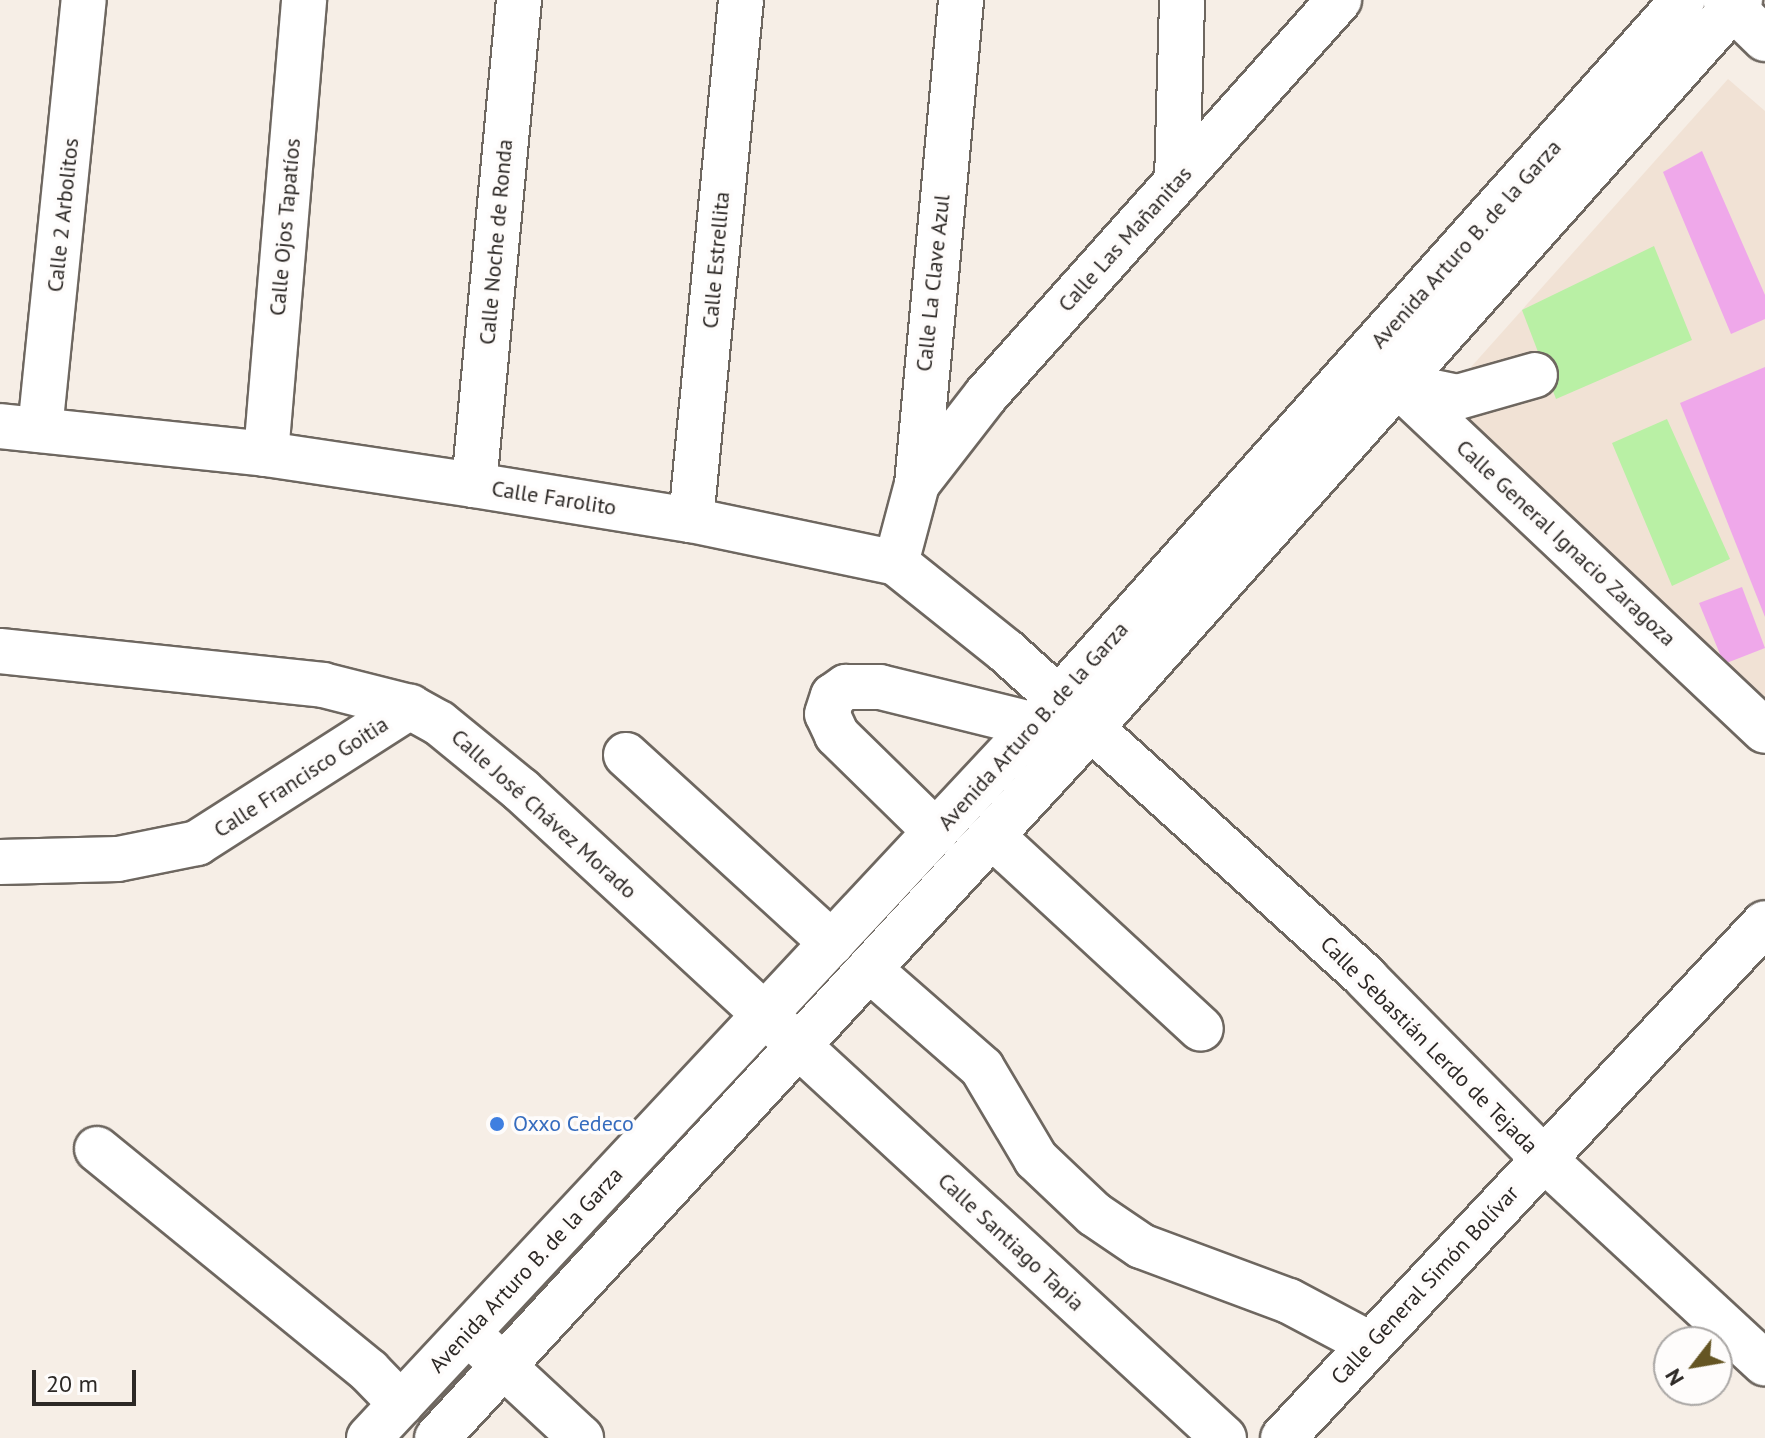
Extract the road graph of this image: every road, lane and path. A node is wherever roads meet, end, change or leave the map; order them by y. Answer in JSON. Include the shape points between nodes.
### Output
{"nodes":[{"id":1,"x":84,"y":0,"type":"edge"},
{"id":2,"x":304,"y":0,"type":"edge"},
{"id":3,"x":519,"y":0,"type":"edge"},
{"id":4,"x":741,"y":0,"type":"edge"},
{"id":5,"x":961,"y":0,"type":"edge"},
{"id":6,"x":1182,"y":0,"type":"edge"},
{"id":7,"x":1339,"y":0,"type":"edge"},
{"id":8,"x":1683,"y":0,"type":"edge"},
{"id":9,"x":1733,"y":3,"type":"edge"},
{"id":10,"x":1765,"y":39,"type":"edge"},
{"id":11,"x":1177,"y":181,"type":"junction"},
{"id":12,"x":1367,"y":356,"type":"junction"},
{"id":13,"x":1535,"y":375,"type":"dead end"},
{"id":14,"x":1400,"y":385,"type":"junction"},
{"id":15,"x":20,"y":428,"type":"edge"},
{"id":16,"x":266,"y":454,"type":"junction"},
{"id":17,"x":917,"y":484,"type":"junction"},
{"id":18,"x":474,"y":485,"type":"junction"},
{"id":19,"x":691,"y":520,"type":"junction"},
{"id":20,"x":896,"y":563,"type":"junction"},
{"id":21,"x":0,"y":651,"type":"edge"},
{"id":22,"x":410,"y":707,"type":"junction"},
{"id":23,"x":1046,"y":712,"type":"junction"},
{"id":24,"x":1090,"y":729,"type":"junction"},
{"id":25,"x":1765,"y":731,"type":"edge"},
{"id":26,"x":626,"y":755,"type":"dead end"},
{"id":27,"x":936,"y":832,"type":"junction"},
{"id":28,"x":992,"y":836,"type":"junction"},
{"id":29,"x":0,"y":862,"type":"edge"},
{"id":30,"x":1765,"y":923,"type":"edge"},
{"id":31,"x":832,"y":943,"type":"junction"},
{"id":32,"x":869,"y":969,"type":"junction"},
{"id":33,"x":765,"y":1015,"type":"junction"},
{"id":34,"x":1201,"y":1029,"type":"dead end"},
{"id":35,"x":798,"y":1046,"type":"junction"},
{"id":36,"x":97,"y":1149,"type":"dead end"},
{"id":37,"x":1544,"y":1159,"type":"junction"},
{"id":38,"x":468,"y":1333,"type":"junction"},
{"id":39,"x":1370,"y":1344,"type":"junction"},
{"id":40,"x":1765,"y":1364,"type":"edge"},
{"id":41,"x":504,"y":1367,"type":"junction"},
{"id":42,"x":401,"y":1404,"type":"junction"},
{"id":43,"x":369,"y":1438,"type":"edge"},
{"id":44,"x":437,"y":1438,"type":"edge"},
{"id":45,"x":581,"y":1438,"type":"edge"},
{"id":46,"x":1224,"y":1438,"type":"edge"},
{"id":47,"x":1283,"y":1438,"type":"edge"}],
"edges":[{"from":1,"to":15,"type":"street","name":"Calle 2 Arbolitos"},
{"from":2,"to":16,"type":"street","name":"Calle Ojos Tapatíos"},
{"from":3,"to":18,"type":"street","name":"Calle Noche de Ronda"},
{"from":4,"to":19,"type":"street","name":"Calle Estrellita"},
{"from":5,"to":17,"type":"street","name":"Calle La Clave Azul"},
{"from":6,"to":11,"type":"street"},
{"from":7,"to":11,"type":"street","name":"Calle Las Mañanitas"},
{"from":8,"to":12,"type":"street","name":"Avenida Arturo B. de la Garza"},
{"from":9,"to":10,"type":"street"},
{"from":9,"to":14,"type":"street","name":"Avenida Arturo B. de la Garza"},
{"from":11,"to":17,"type":"street","name":"Calle Las Mañanitas","via":[[986,395]]},
{"from":12,"to":14,"type":"street","name":"Calle General Ignacio Zaragoza"},
{"from":12,"to":23,"type":"street","name":"Avenida Arturo B. de la Garza"},
{"from":13,"to":14,"type":"street","via":[[1458,397]]},
{"from":14,"to":24,"type":"street","name":"Avenida Arturo B. de la Garza"},
{"from":14,"to":25,"type":"street","name":"Calle General Ignacio Zaragoza"},
{"from":15,"to":16,"type":"street","name":"Calle Farolito"},
{"from":16,"to":18,"type":"street","name":"Calle Farolito"},
{"from":17,"to":20,"type":"street","name":"Calle La Clave Azul"},
{"from":18,"to":19,"type":"street","name":"Calle Farolito"},
{"from":19,"to":20,"type":"street","name":"Calle Farolito"},
{"from":20,"to":23,"type":"street","name":"Calle Farolito"},
{"from":21,"to":22,"type":"street","name":"Calle José Chávez Morado","via":[[323,685]]},
{"from":22,"to":29,"type":"street","name":"Calle Francisco Goitia","via":[[197,843],[118,859]]},
{"from":22,"to":33,"type":"street","name":"Calle José Chávez Morado","via":[[470,745]]},
{"from":23,"to":24,"type":"street","name":"Calle Sebastián Lerdo de Tejada"},
{"from":23,"to":27,"type":"street","name":"Avenida Arturo B. de la Garza"},
{"from":23,"to":27,"type":"street","via":[[880,687],[846,687],[833,696],[827,714],[837,735]]},
{"from":24,"to":28,"type":"street","name":"Avenida Arturo B. de la Garza"},
{"from":24,"to":37,"type":"street","name":"Calle Sebastián Lerdo de Tejada","via":[[1366,978]]},
{"from":26,"to":31,"type":"street"},
{"from":27,"to":31,"type":"street","name":"Avenida Arturo B. de la Garza"},
{"from":28,"to":32,"type":"street","name":"Avenida Arturo B. de la Garza"},
{"from":28,"to":34,"type":"street"},
{"from":30,"to":37,"type":"street","name":"Calle General Simón Bolívar"},
{"from":31,"to":33,"type":"street","name":"Avenida Arturo B. de la Garza"},
{"from":32,"to":35,"type":"street","name":"Avenida Arturo B. de la Garza"},
{"from":32,"to":39,"type":"street","via":[[982,1068],[1036,1159],[1094,1214],[1141,1246],[1289,1301]]},
{"from":33,"to":35,"type":"street","name":"Calle José Chávez Morado"},
{"from":33,"to":38,"type":"street","name":"Avenida Arturo B. de la Garza"},
{"from":35,"to":41,"type":"street","name":"Avenida Arturo B. de la Garza"},
{"from":35,"to":46,"type":"street","name":"Calle Santiago Tapia"},
{"from":36,"to":42,"type":"street","via":[[369,1371]]},
{"from":37,"to":39,"type":"street","name":"Calle General Simón Bolívar"},
{"from":37,"to":40,"type":"street","name":"Calle Sebastián Lerdo de Tejada"},
{"from":38,"to":41,"type":"street"},
{"from":38,"to":42,"type":"street","name":"Avenida Arturo B. de la Garza"},
{"from":39,"to":47,"type":"street","name":"Calle General Simón Bolívar"},
{"from":41,"to":44,"type":"street","name":"Avenida Arturo B. de la Garza"},
{"from":41,"to":45,"type":"street"},
{"from":42,"to":43,"type":"street","name":"Avenida Arturo B. de la Garza"}]}
